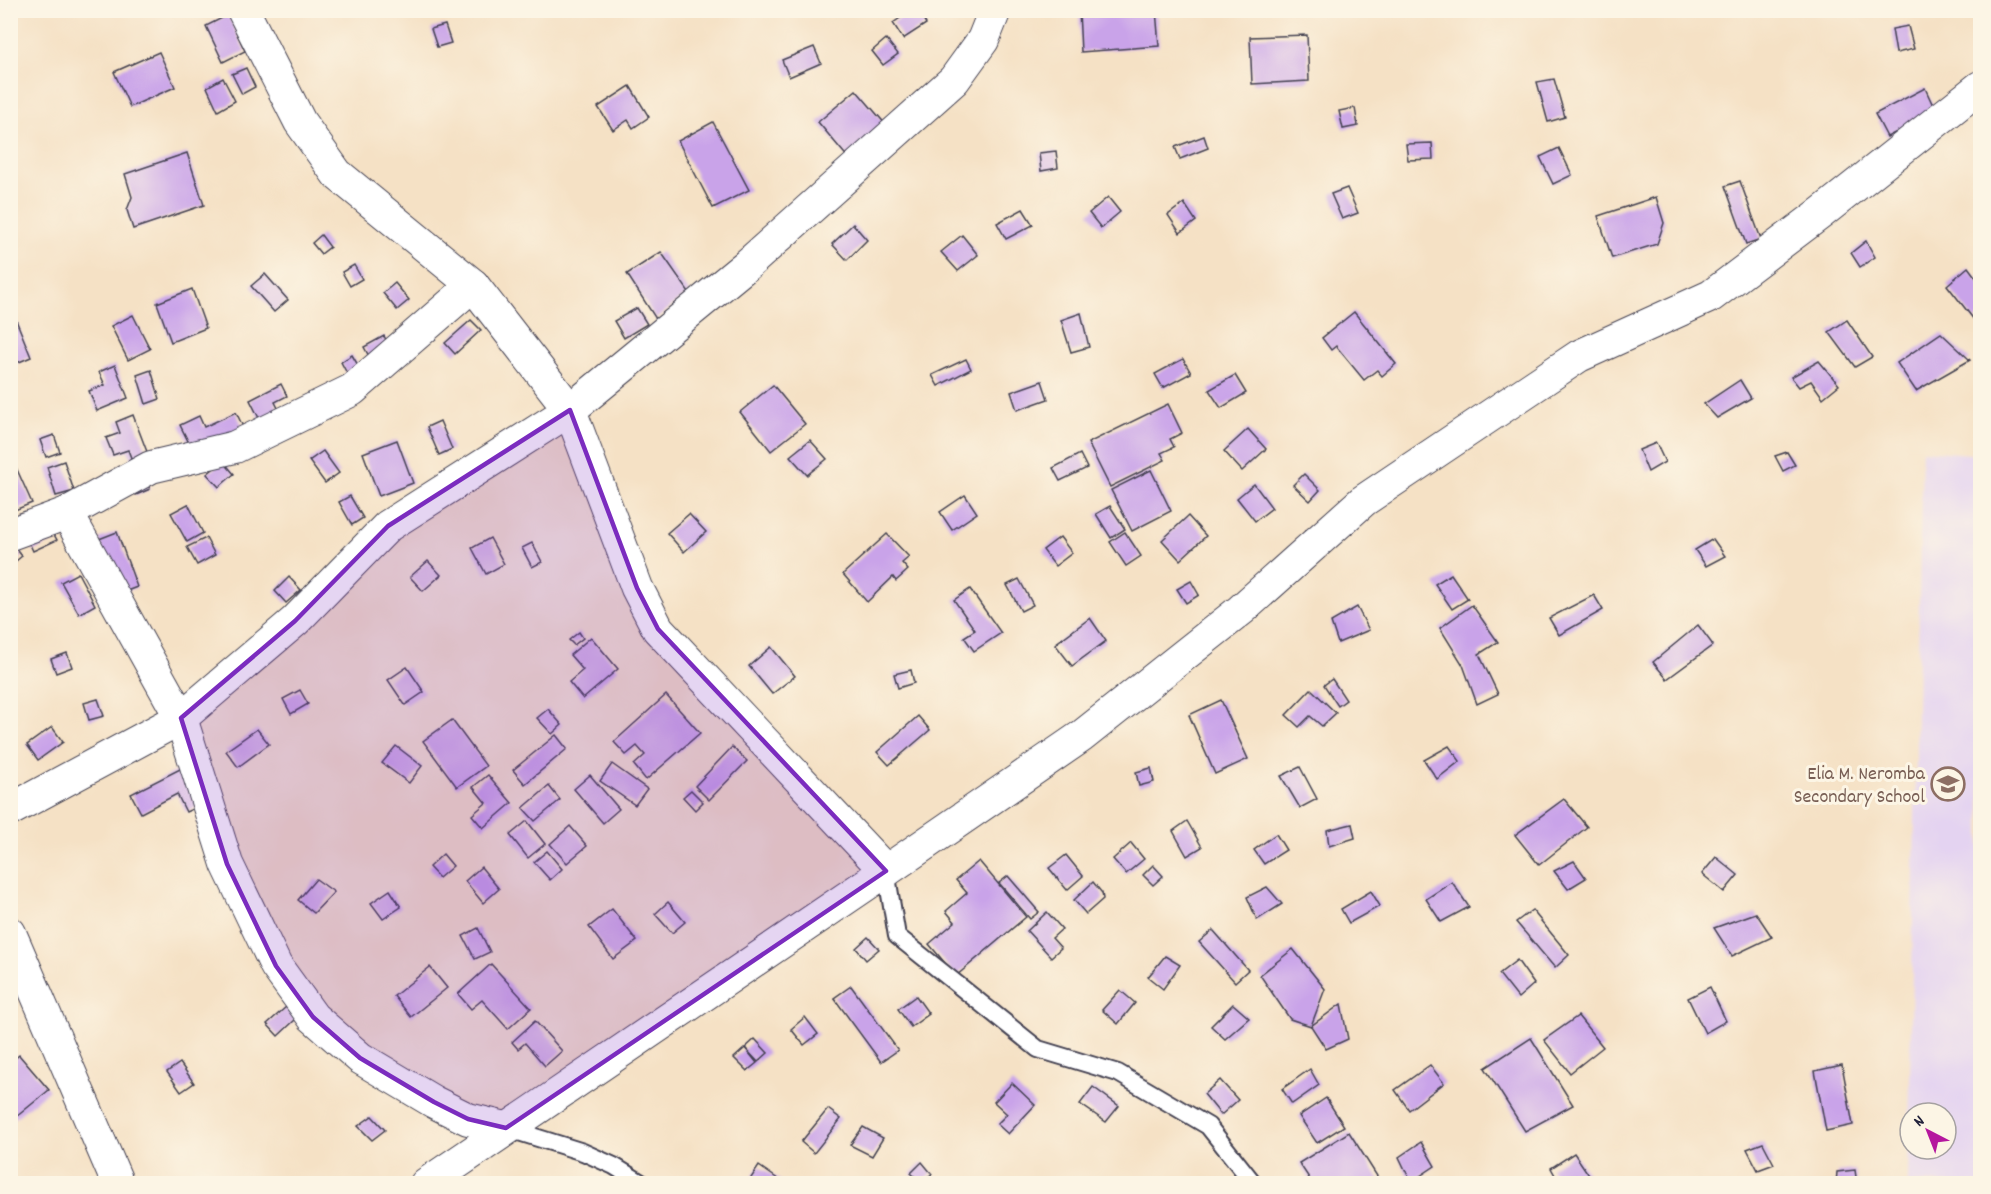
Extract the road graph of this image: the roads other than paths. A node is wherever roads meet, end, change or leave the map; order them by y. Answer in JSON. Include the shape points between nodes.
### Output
{"nodes":[{"id":1,"x":243,"y":10,"type":"edge"},
{"id":2,"x":995,"y":10,"type":"edge"},
{"id":3,"x":1980,"y":87,"type":"edge"},
{"id":4,"x":473,"y":285,"type":"junction"},
{"id":5,"x":570,"y":410,"type":"junction"},
{"id":6,"x":67,"y":513,"type":"junction"},
{"id":7,"x":10,"y":534,"type":"edge"},
{"id":8,"x":181,"y":718,"type":"junction"},
{"id":9,"x":10,"y":810,"type":"edge"},
{"id":10,"x":886,"y":871,"type":"junction"},
{"id":11,"x":10,"y":933,"type":"edge"},
{"id":12,"x":506,"y":1128,"type":"junction"},
{"id":13,"x":118,"y":1184,"type":"edge"},
{"id":14,"x":426,"y":1184,"type":"edge"},
{"id":15,"x":644,"y":1184,"type":"edge"},
{"id":16,"x":1254,"y":1184,"type":"edge"}],
"edges":[{"from":1,"to":4,"type":"street","via":[[300,122],[337,174]]},
{"from":2,"to":5,"type":"street","via":[[983,40],[954,80],[748,264]]},
{"from":3,"to":10,"type":"street","via":[[1711,296],[1579,356],[1363,501],[1241,610],[1082,736]]},
{"from":4,"to":5,"type":"street"},
{"from":4,"to":6,"type":"street","via":[[352,390],[235,447],[151,467]]},
{"from":5,"to":8,"type":"street","via":[[388,526],[295,621]]},
{"from":5,"to":10,"type":"street","via":[[637,588],[658,629]]},
{"from":6,"to":7,"type":"street"},
{"from":6,"to":8,"type":"street"},
{"from":8,"to":9,"type":"street"},
{"from":8,"to":12,"type":"street","via":[[226,864],[276,966],[313,1017],[360,1058],[434,1102],[468,1119]]},
{"from":10,"to":12,"type":"street"},
{"from":10,"to":16,"type":"lane","via":[[897,936],[1038,1049],[1118,1073],[1208,1126]]},
{"from":11,"to":13,"type":"street"},
{"from":12,"to":14,"type":"street"},
{"from":12,"to":15,"type":"lane","via":[[583,1152]]}]}
